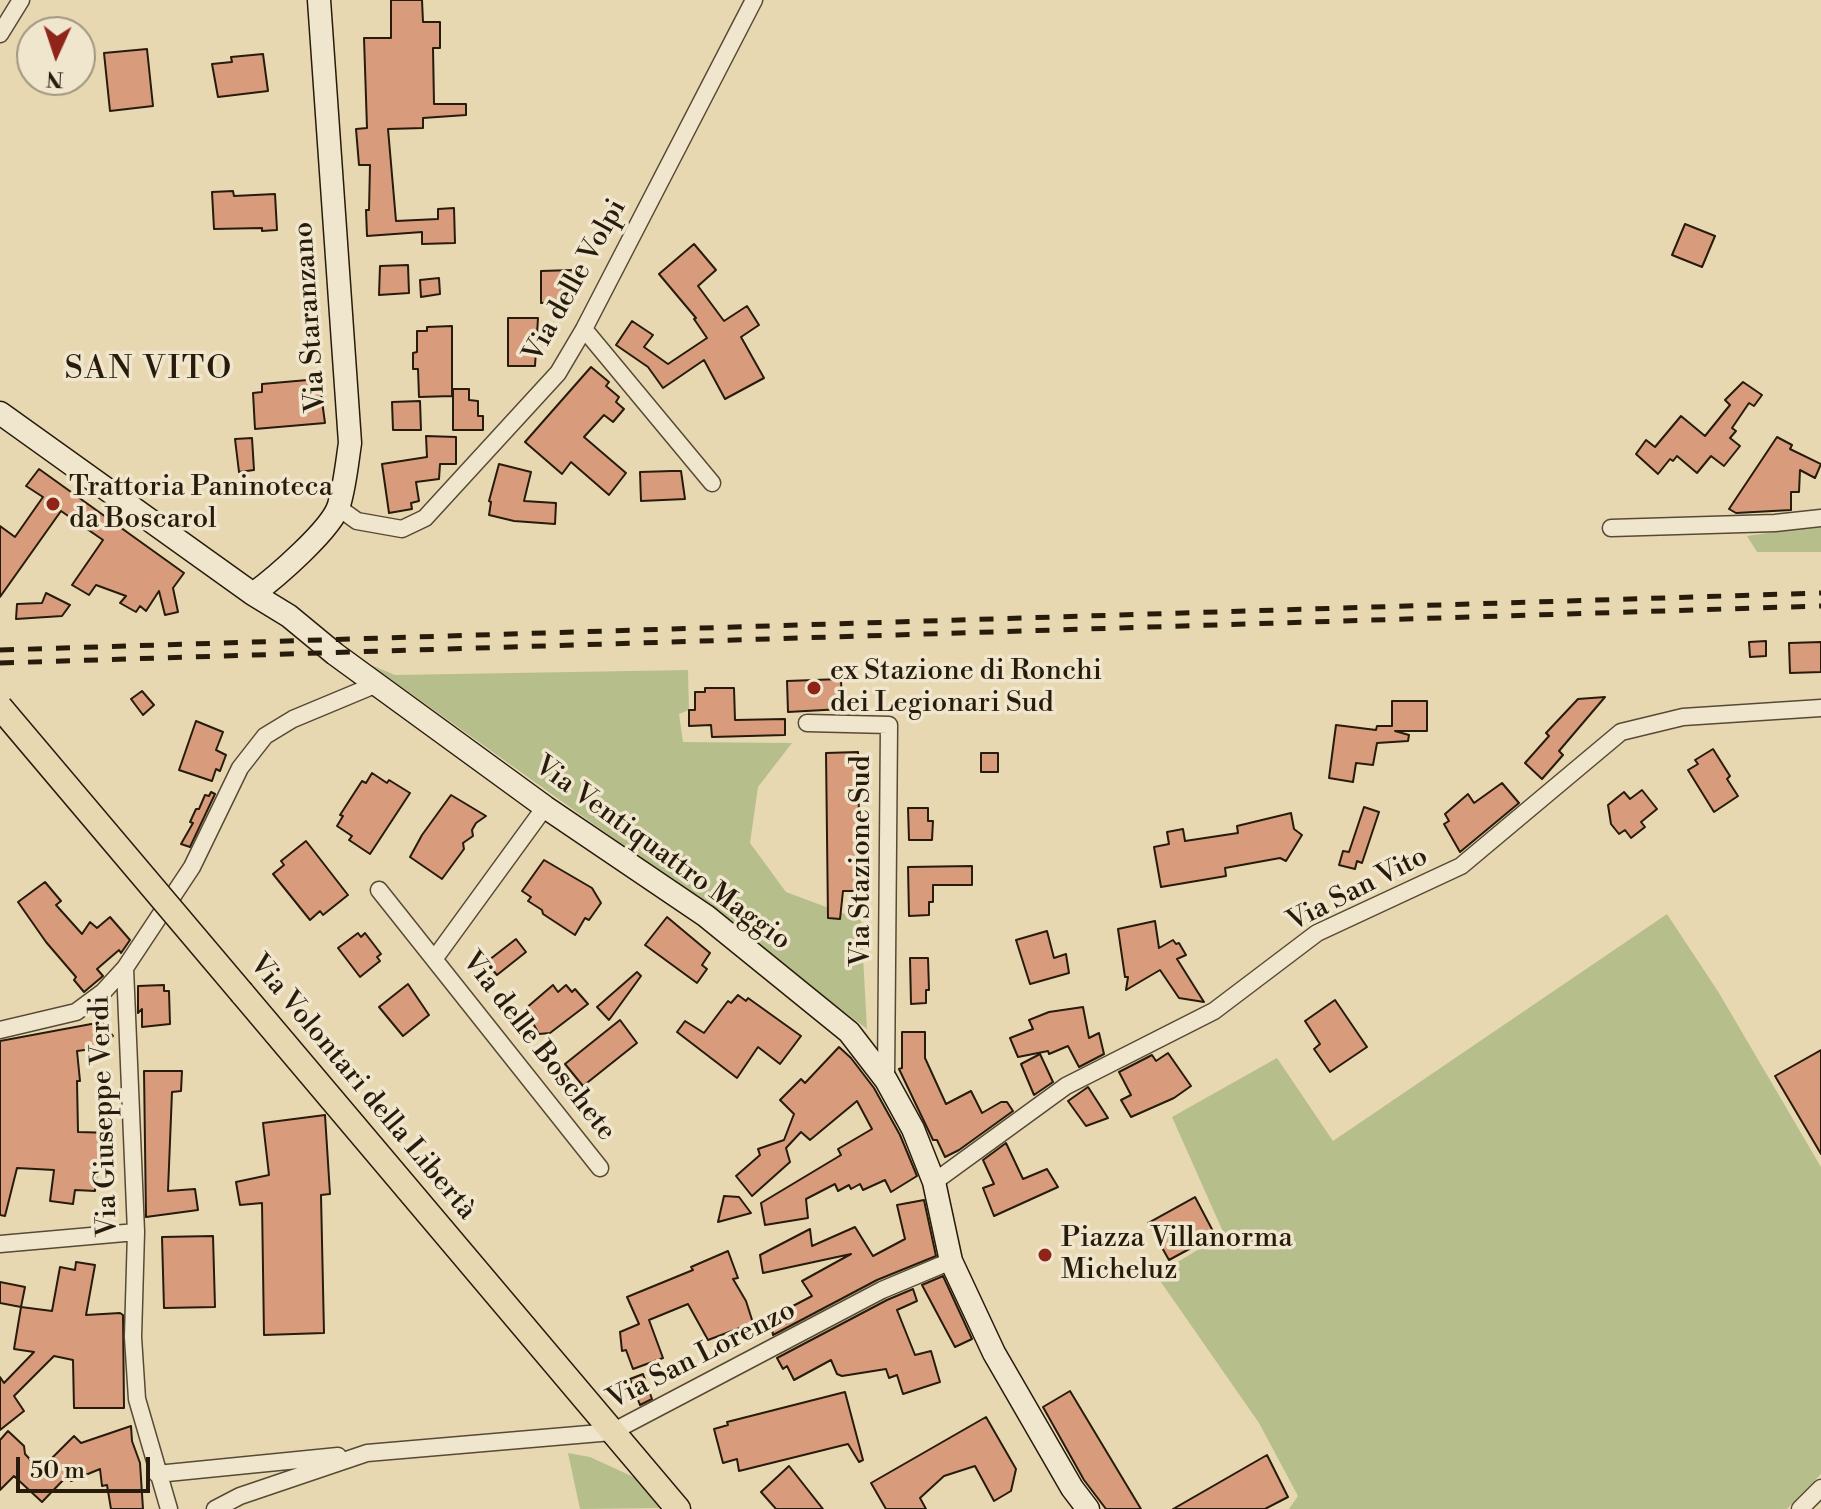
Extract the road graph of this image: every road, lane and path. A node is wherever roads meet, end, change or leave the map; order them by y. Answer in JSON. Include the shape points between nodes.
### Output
{"nodes":[{"id":1,"x":21,"y":0,"type":"edge"},
{"id":2,"x":319,"y":0,"type":"edge"},
{"id":3,"x":754,"y":0,"type":"edge"},
{"id":4,"x":0,"y":34,"type":"edge"},
{"id":5,"x":584,"y":329,"type":"junction"},
{"id":6,"x":0,"y":413,"type":"edge"},
{"id":7,"x":712,"y":483,"type":"dead end"},
{"id":8,"x":339,"y":508,"type":"junction"},
{"id":9,"x":1821,"y":518,"type":"edge"},
{"id":10,"x":1611,"y":528,"type":"dead end"},
{"id":11,"x":253,"y":594,"type":"junction"},
{"id":12,"x":377,"y":684,"type":"junction"},
{"id":13,"x":0,"y":707,"type":"edge"},
{"id":14,"x":1821,"y":708,"type":"edge"},
{"id":15,"x":807,"y":723,"type":"dead end"},
{"id":16,"x":545,"y":807,"type":"junction"},
{"id":17,"x":379,"y":890,"type":"dead end"},
{"id":18,"x":435,"y":958,"type":"junction"},
{"id":19,"x":125,"y":968,"type":"junction"},
{"id":20,"x":0,"y":1030,"type":"edge"},
{"id":21,"x":886,"y":1080,"type":"junction"},
{"id":22,"x":600,"y":1168,"type":"dead end"},
{"id":23,"x":934,"y":1182,"type":"junction"},
{"id":24,"x":136,"y":1232,"type":"junction"},
{"id":25,"x":0,"y":1244,"type":"edge"},
{"id":26,"x":951,"y":1261,"type":"junction"},
{"id":27,"x":612,"y":1432,"type":"junction"},
{"id":28,"x":367,"y":1453,"type":"junction"},
{"id":29,"x":247,"y":1465,"type":"junction"},
{"id":30,"x":157,"y":1474,"type":"junction"},
{"id":31,"x":1821,"y":1488,"type":"edge"},
{"id":32,"x":248,"y":1493,"type":"junction"},
{"id":33,"x":169,"y":1509,"type":"edge"},
{"id":34,"x":215,"y":1509,"type":"edge"},
{"id":35,"x":678,"y":1509,"type":"edge"},
{"id":36,"x":1088,"y":1509,"type":"edge"},
{"id":37,"x":1800,"y":1509,"type":"edge"}],
"edges":[{"from":1,"to":4,"type":"street"},
{"from":2,"to":8,"type":"street","name":"Via Staranzano","via":[[350,443]]},
{"from":3,"to":5,"type":"street","name":"Via delle Volpi"},
{"from":5,"to":7,"type":"street"},
{"from":5,"to":8,"type":"street","name":"Via delle Volpi","via":[[558,373],[425,518],[402,529],[357,521]]},
{"from":6,"to":11,"type":"street","name":"Via Ventiquattro Maggio"},
{"from":8,"to":11,"type":"street","name":"Via Staranzano","via":[[309,545]]},
{"from":9,"to":10,"type":"street"},
{"from":11,"to":12,"type":"street","name":"Via Ventiquattro Maggio"},
{"from":12,"to":16,"type":"street","name":"Via Ventiquattro Maggio"},
{"from":12,"to":19,"type":"street","name":"Via Giuseppe Verdi","via":[[265,736],[240,768],[192,867]]},
{"from":13,"to":27,"type":"main road","name":"Via Volontari della Libertà","bridge":true},
{"from":14,"to":23,"type":"street","name":"Via San Vito","via":[[1683,717],[1621,732],[1461,866],[1317,933],[1214,1011],[1066,1086]]},
{"from":15,"to":21,"type":"street","name":"Via Stazione Sud","via":[[889,725]]},
{"from":16,"to":18,"type":"street","name":"Via delle Boschete"},
{"from":16,"to":21,"type":"street","name":"Via Ventiquattro Maggio","via":[[706,916],[849,1032]]},
{"from":17,"to":18,"type":"street","name":"Via delle Boschete"},
{"from":18,"to":22,"type":"street","name":"Via delle Boschete"},
{"from":19,"to":20,"type":"street","via":[[76,1012]]},
{"from":19,"to":24,"type":"street","name":"Via Giuseppe Verdi"},
{"from":21,"to":23,"type":"street","name":"Via Ventiquattro Maggio"},
{"from":23,"to":26,"type":"street","name":"Via Ventiquattro Maggio"},
{"from":24,"to":25,"type":"street"},
{"from":24,"to":30,"type":"street","name":"Via Giuseppe Verdi","via":[[137,1399]]},
{"from":26,"to":27,"type":"street","name":"Via San Lorenzo","via":[[882,1290]]},
{"from":26,"to":36,"type":"street","name":"Via Ventiquattro Maggio","via":[[994,1353]]},
{"from":27,"to":28,"type":"street","name":"Via San Lorenzo"},
{"from":27,"to":35,"type":"main road","name":"Via Volontari della Libertà"},
{"from":28,"to":29,"type":"street","name":"Via San Lorenzo"},
{"from":28,"to":32,"type":"street","name":"Via San Lorenzo"},
{"from":29,"to":30,"type":"street","name":"Via San Lorenzo"},
{"from":29,"to":32,"type":"street"},
{"from":30,"to":33,"type":"street","name":"Via Giuseppe Verdi"},
{"from":31,"to":37,"type":"street"},
{"from":32,"to":34,"type":"street","name":"Via San Lorenzo"}]}
